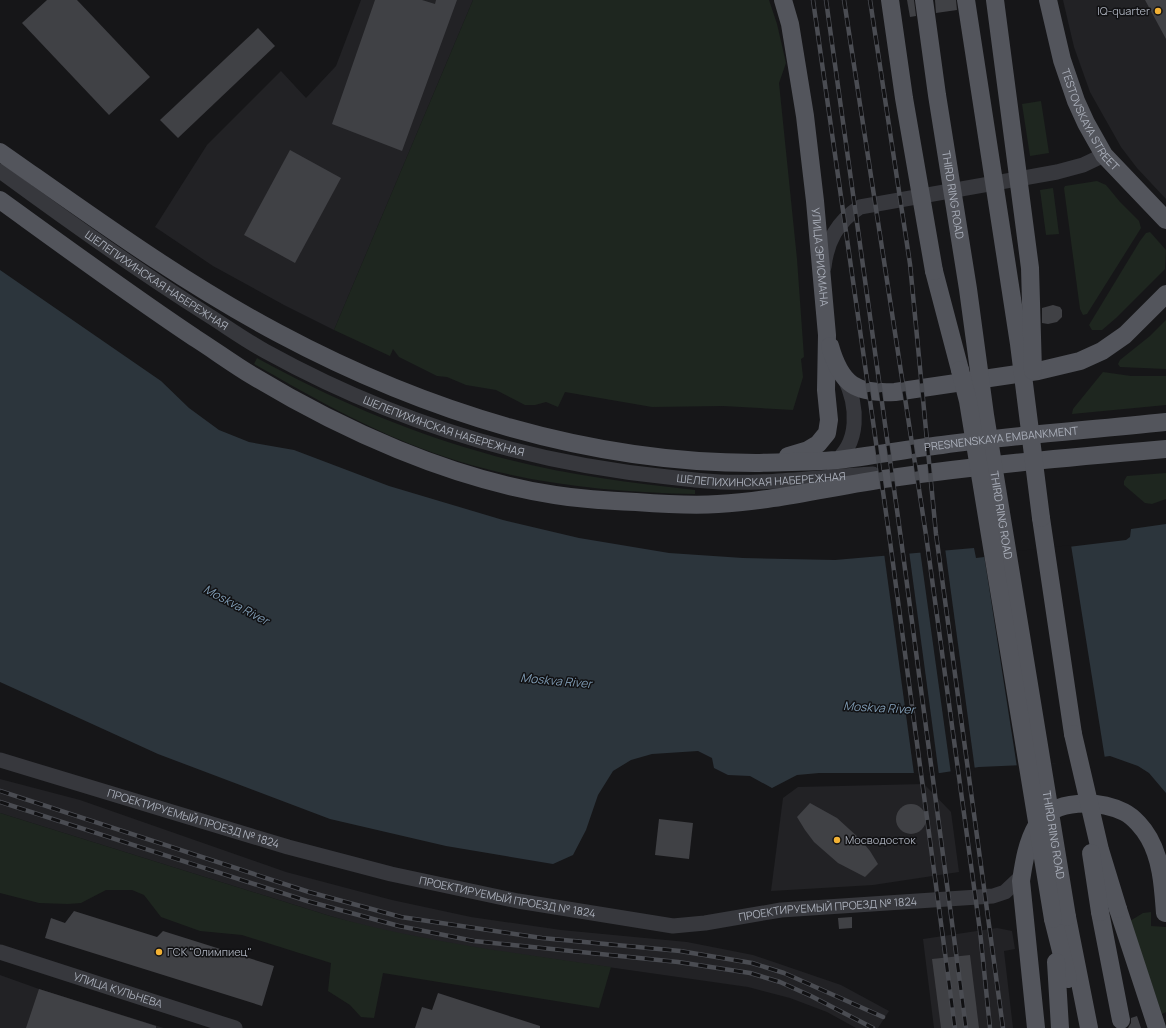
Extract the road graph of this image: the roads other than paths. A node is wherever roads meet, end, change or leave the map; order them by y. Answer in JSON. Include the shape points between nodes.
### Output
{"nodes":[{"id":1,"x":783,"y":0,"type":"edge"},
{"id":2,"x":788,"y":0,"type":"edge"},
{"id":3,"x":890,"y":0,"type":"edge"},
{"id":4,"x":924,"y":0,"type":"edge"},
{"id":5,"x":966,"y":0,"type":"edge"},
{"id":6,"x":995,"y":0,"type":"edge"},
{"id":7,"x":1048,"y":0,"type":"edge"},
{"id":8,"x":790,"y":24,"type":"junction"},
{"id":9,"x":0,"y":152,"type":"edge"},
{"id":10,"x":1104,"y":155,"type":"junction"},
{"id":11,"x":0,"y":171,"type":"edge"},
{"id":12,"x":0,"y":200,"type":"edge"},
{"id":13,"x":1166,"y":220,"type":"edge"},
{"id":14,"x":821,"y":286,"type":"junction"},
{"id":15,"x":1166,"y":294,"type":"edge"},
{"id":16,"x":827,"y":335,"type":"junction"},
{"id":17,"x":844,"y":377,"type":"junction"},
{"id":18,"x":1166,"y":422,"type":"edge"},
{"id":19,"x":1166,"y":449,"type":"edge"},
{"id":20,"x":837,"y":460,"type":"junction"},
{"id":21,"x":752,"y":463,"type":"junction"},
{"id":22,"x":952,"y":470,"type":"junction"},
{"id":23,"x":804,"y":478,"type":"junction"},
{"id":24,"x":1041,"y":518,"type":"junction"},
{"id":25,"x":0,"y":760,"type":"edge"},
{"id":26,"x":1022,"y":876,"type":"junction"},
{"id":27,"x":1109,"y":911,"type":"junction"},
{"id":28,"x":1165,"y":912,"type":"edge"},
{"id":29,"x":1060,"y":918,"type":"junction"},
{"id":30,"x":0,"y":952,"type":"edge"},
{"id":31,"x":1121,"y":1020,"type":"dead end"},
{"id":32,"x":236,"y":1028,"type":"edge"},
{"id":33,"x":1036,"y":1028,"type":"edge"},
{"id":34,"x":1060,"y":1028,"type":"edge"},
{"id":35,"x":1083,"y":1028,"type":"edge"},
{"id":36,"x":1089,"y":1028,"type":"edge"},
{"id":37,"x":1157,"y":1028,"type":"edge"}],
"edges":[{"from":1,"to":8,"type":"main road","name":"УЛИЦА ЭРИСМАНА"},
{"from":2,"to":8,"type":"main road"},
{"from":3,"to":29,"type":"main road","bridge":true,"via":[[934,271],[968,401]]},
{"from":4,"to":29,"type":"main road","name":"THIRD RING ROAD","bridge":true},
{"from":5,"to":24,"type":"main road","bridge":true,"via":[[1019,344]]},
{"from":6,"to":24,"type":"main road","bridge":true,"via":[[1030,268]]},
{"from":7,"to":10,"type":"main road","name":"TESTOVSKAYA STREET","via":[[1062,60],[1076,101]]},
{"from":8,"to":14,"type":"main road","name":"УЛИЦА ЭРИСМАНА","via":[[815,200]]},
{"from":9,"to":21,"type":"main road","name":"ШЕЛЕПИХИНСКАЯ НАБЕРЕЖНАЯ","via":[[164,265],[271,329],[345,367],[423,400],[474,418],[566,442],[625,453]]},
{"from":10,"to":13,"type":"main road","name":"TESTOVSKAYA STREET"},
{"from":10,"to":14,"type":"street","via":[[1083,165],[1057,172],[860,207],[839,224],[831,237]]},
{"from":11,"to":23,"type":"street","name":"ШЕЛЕПИХИНСКАЯ НАБЕРЕЖНАЯ","via":[[162,286],[264,350],[337,388],[426,425],[555,461],[617,472],[719,482],[763,482]]},
{"from":12,"to":22,"type":"main road","via":[[142,302],[253,376],[390,447],[435,464],[506,485],[556,495],[613,501],[674,505],[718,504]]},
{"from":14,"to":16,"type":"main road","name":"УЛИЦА ЭРИСМАНА"},
{"from":15,"to":17,"type":"main road","via":[[1125,335],[1102,351],[1060,367],[895,392],[863,391]]},
{"from":16,"to":17,"type":"main road","via":[[833,356]]},
{"from":16,"to":21,"type":"main road","name":"УЛИЦА ЭРИСМАНА","via":[[827,432],[818,444],[808,450]]},
{"from":17,"to":20,"type":"street","via":[[854,402],[854,425],[851,440]]},
{"from":18,"to":20,"type":"main road","name":"PRESNENSKAYA EMBANKMENT","via":[[944,445]]},
{"from":19,"to":22,"type":"main road"},
{"from":20,"to":21,"type":"main road","name":"ШЕЛЕПИХИНСКАЯ НАБЕРЕЖНАЯ"},
{"from":20,"to":23,"type":"street","via":[[821,472]]},
{"from":22,"to":23,"type":"street","name":"ШЕЛЕПИХИНСКАЯ НАБЕРЕЖНАЯ"},
{"from":24,"to":27,"type":"main road","bridge":true,"via":[[1073,734],[1100,850]]},
{"from":25,"to":26,"type":"street","name":"ПРОЕКТИРУЕМЫЙ ПРОЕЗД № 1824","via":[[288,847],[391,874],[518,901],[673,926],[781,910],[993,896],[1005,892]]},
{"from":26,"to":28,"type":"main road","via":[[1030,842],[1038,824],[1048,814],[1063,807],[1083,804],[1108,806],[1126,813],[1149,839],[1159,863]]},
{"from":26,"to":33,"type":"main road"},
{"from":27,"to":31,"type":"main road"},
{"from":27,"to":37,"type":"main road"},
{"from":29,"to":34,"type":"main road"},
{"from":29,"to":35,"type":"main road","via":[[1073,1000]]},
{"from":29,"to":36,"type":"main road","name":"THIRD RING ROAD"},
{"from":30,"to":32,"type":"street","name":"УЛИЦА КУЛЬНЕВА"}]}
